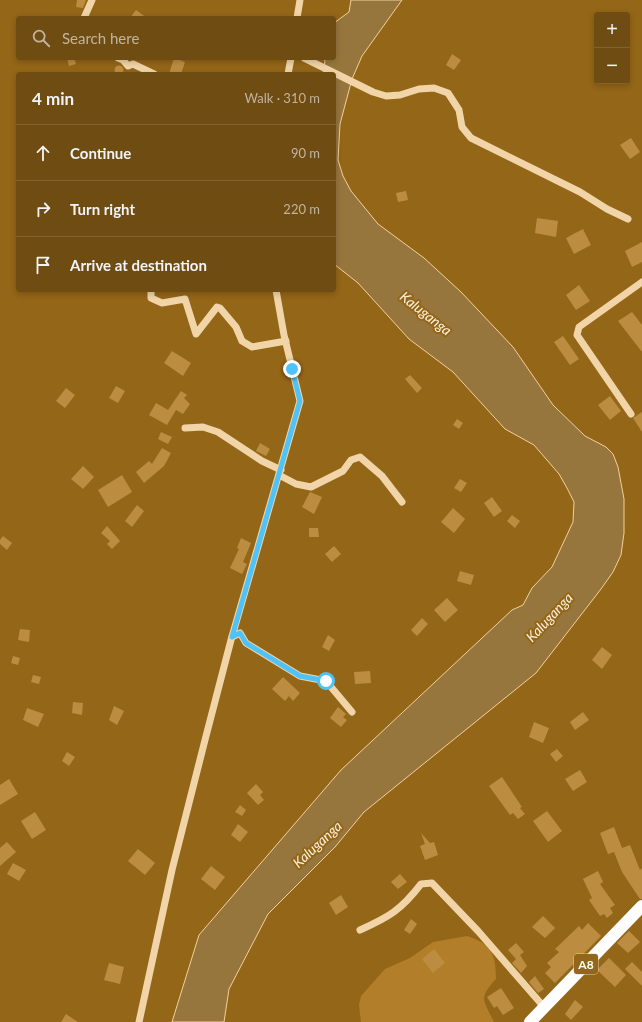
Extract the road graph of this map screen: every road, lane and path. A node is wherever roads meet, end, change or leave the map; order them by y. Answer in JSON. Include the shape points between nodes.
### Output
{"nodes":[{"id":1,"x":92,"y":0,"type":"edge"},
{"id":2,"x":300,"y":0,"type":"edge"},
{"id":3,"x":85,"y":16,"type":"edge"},
{"id":4,"x":297,"y":16,"type":"edge"},
{"id":5,"x":123,"y":60,"type":"edge"},
{"id":6,"x":290,"y":60,"type":"edge"},
{"id":7,"x":308,"y":60,"type":"edge"},
{"id":8,"x":150,"y":72,"type":"edge"},
{"id":9,"x":288,"y":72,"type":"edge"},
{"id":10,"x":332,"y":72,"type":"edge"},
{"id":11,"x":336,"y":74,"type":"edge"},
{"id":12,"x":628,"y":219,"type":"dead end"},
{"id":13,"x":642,"y":282,"type":"edge"},
{"id":14,"x":152,"y":292,"type":"edge"},
{"id":15,"x":276,"y":292,"type":"edge"},
{"id":16,"x":286,"y":341,"type":"junction"},
{"id":17,"x":631,"y":414,"type":"dead end"},
{"id":18,"x":185,"y":428,"type":"dead end"},
{"id":19,"x":280,"y":472,"type":"junction"},
{"id":20,"x":402,"y":502,"type":"dead end"},
{"id":21,"x":232,"y":637,"type":"junction"},
{"id":22,"x":352,"y":712,"type":"dead end"},
{"id":23,"x":642,"y":906,"type":"edge"},
{"id":24,"x":360,"y":930,"type":"dead end"},
{"id":25,"x":544,"y":1007,"type":"junction"},
{"id":26,"x":139,"y":1022,"type":"edge"},
{"id":27,"x":530,"y":1022,"type":"edge"}],
"edges":[{"from":1,"to":3,"type":"street"},
{"from":2,"to":4,"type":"street"},
{"from":5,"to":8,"type":"street","via":[[128,66],[133,64]]},
{"from":6,"to":9,"type":"street"},
{"from":7,"to":10,"type":"street"},
{"from":11,"to":12,"type":"street","via":[[386,96],[400,96],[419,89],[434,88],[448,93],[459,110],[462,127],[471,138]]},
{"from":13,"to":17,"type":"street","via":[[580,327],[577,335]]},
{"from":14,"to":16,"type":"street","via":[[151,298],[162,303],[185,299],[196,334],[217,307],[236,327],[242,341],[252,347]]},
{"from":15,"to":16,"type":"street"},
{"from":16,"to":19,"type":"street","via":[[300,401]]},
{"from":18,"to":19,"type":"street","via":[[203,427],[218,432]]},
{"from":19,"to":20,"type":"street","via":[[296,484],[311,487],[343,471],[351,460],[360,457],[382,476]]},
{"from":19,"to":21,"type":"street"},
{"from":21,"to":22,"type":"street","via":[[240,633],[246,643],[300,676],[326,681]]},
{"from":21,"to":26,"type":"street","via":[[172,870]]},
{"from":23,"to":25,"type":"highway","number":"A8"},
{"from":24,"to":25,"type":"street","via":[[388,917],[407,903],[421,884],[432,883]]},
{"from":25,"to":27,"type":"highway","number":"A8"}]}
